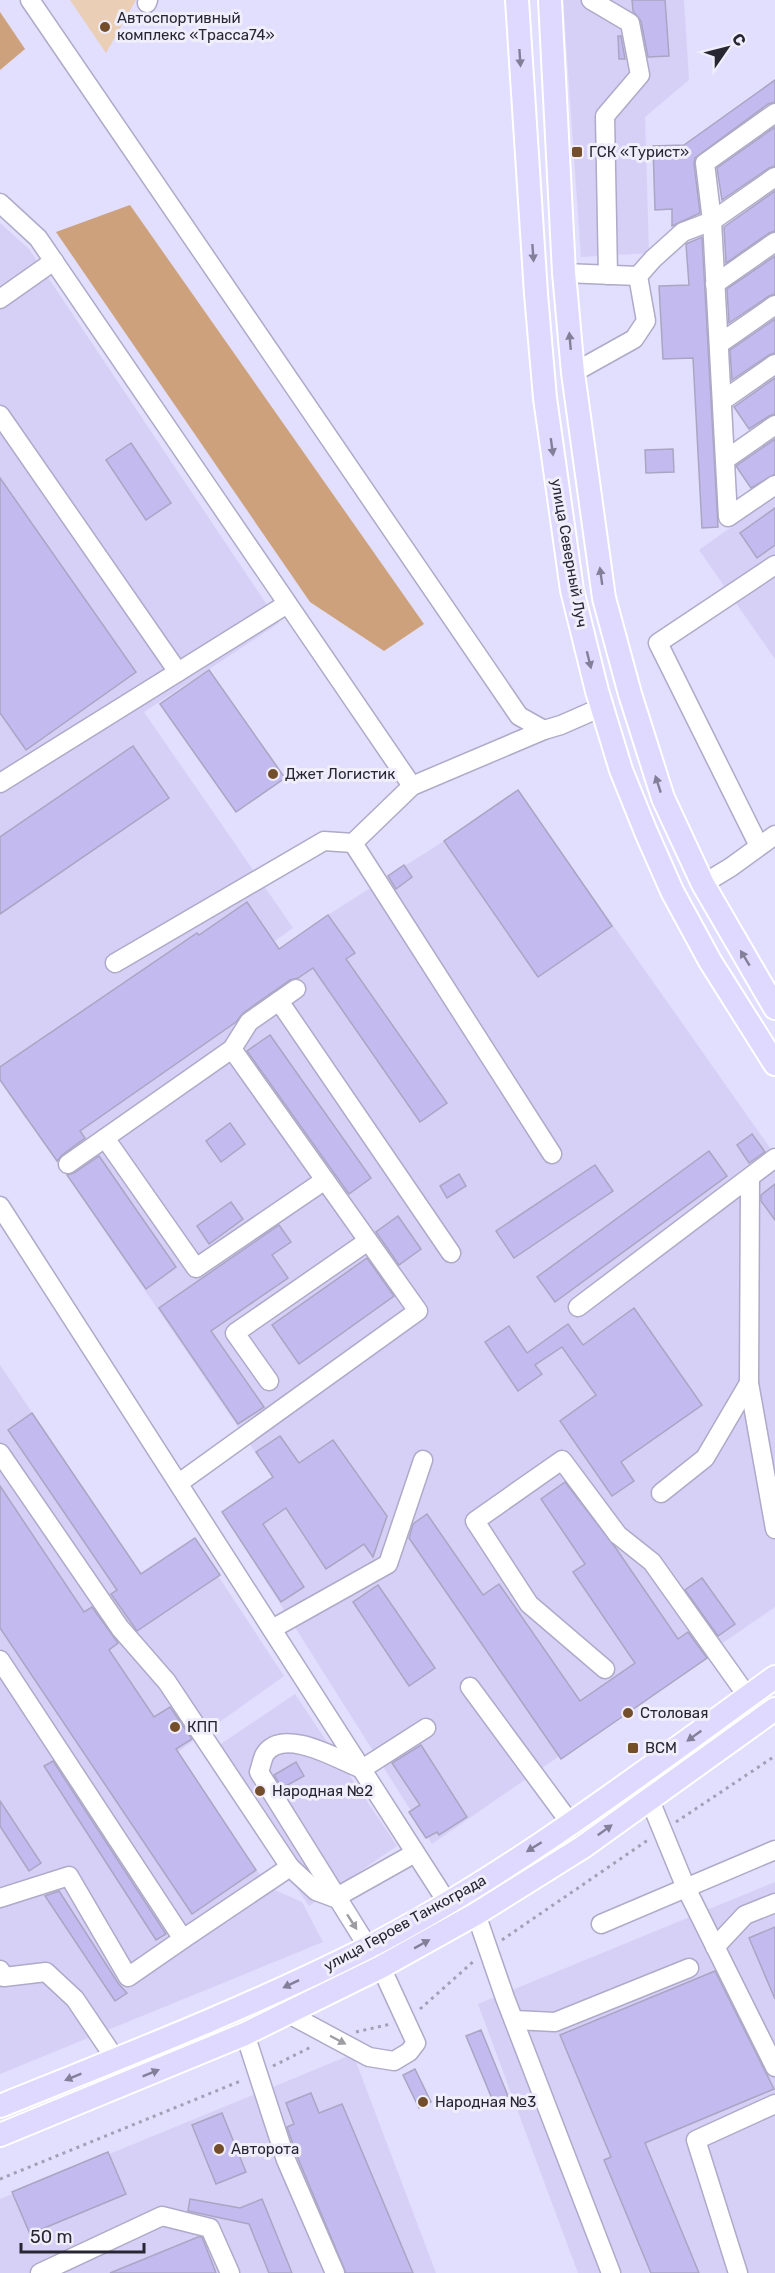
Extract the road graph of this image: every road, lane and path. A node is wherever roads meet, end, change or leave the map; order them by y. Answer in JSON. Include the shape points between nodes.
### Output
{"nodes":[{"id":1,"x":30,"y":0,"type":"edge"},
{"id":2,"x":517,"y":0,"type":"edge"},
{"id":3,"x":550,"y":0,"type":"edge"},
{"id":4,"x":591,"y":0,"type":"edge"},
{"id":5,"x":775,"y":113,"type":"edge"},
{"id":6,"x":775,"y":177,"type":"edge"},
{"id":7,"x":0,"y":203,"type":"edge"},
{"id":8,"x":712,"y":221,"type":"junction"},
{"id":9,"x":775,"y":242,"type":"edge"},
{"id":10,"x":54,"y":261,"type":"junction"},
{"id":11,"x":564,"y":273,"type":"junction"},
{"id":12,"x":608,"y":275,"type":"junction"},
{"id":13,"x":638,"y":276,"type":"junction"},
{"id":14,"x":715,"y":284,"type":"junction"},
{"id":15,"x":0,"y":298,"type":"edge"},
{"id":16,"x":775,"y":304,"type":"edge"},
{"id":17,"x":719,"y":344,"type":"junction"},
{"id":18,"x":775,"y":364,"type":"edge"},
{"id":19,"x":573,"y":373,"type":"junction"},
{"id":20,"x":722,"y":401,"type":"junction"},
{"id":21,"x":0,"y":415,"type":"edge"},
{"id":22,"x":775,"y":425,"type":"edge"},
{"id":23,"x":725,"y":460,"type":"junction"},
{"id":24,"x":775,"y":485,"type":"edge"},
{"id":25,"x":775,"y":565,"type":"edge"},
{"id":26,"x":287,"y":604,"type":"junction"},
{"id":27,"x":178,"y":672,"type":"junction"},
{"id":28,"x":602,"y":706,"type":"junction"},
{"id":29,"x":544,"y":730,"type":"junction"},
{"id":30,"x":0,"y":783,"type":"edge"},
{"id":31,"x":412,"y":786,"type":"junction"},
{"id":32,"x":775,"y":834,"type":"edge"},
{"id":33,"x":353,"y":843,"type":"junction"},
{"id":34,"x":759,"y":846,"type":"junction"},
{"id":35,"x":703,"y":884,"type":"junction"},
{"id":36,"x":115,"y":963,"type":"dead end"},
{"id":37,"x":296,"y":989,"type":"dead end"},
{"id":38,"x":279,"y":1001,"type":"junction"},
{"id":39,"x":775,"y":1008,"type":"edge"},
{"id":40,"x":232,"y":1049,"type":"junction"},
{"id":41,"x":775,"y":1064,"type":"edge"},
{"id":42,"x":105,"y":1138,"type":"junction"},
{"id":43,"x":552,"y":1154,"type":"dead end"},
{"id":44,"x":775,"y":1158,"type":"edge"},
{"id":45,"x":68,"y":1164,"type":"dead end"},
{"id":46,"x":750,"y":1179,"type":"junction"},
{"id":47,"x":325,"y":1180,"type":"junction"},
{"id":48,"x":0,"y":1206,"type":"edge"},
{"id":49,"x":368,"y":1241,"type":"junction"},
{"id":50,"x":451,"y":1253,"type":"dead end"},
{"id":51,"x":578,"y":1307,"type":"dead end"},
{"id":52,"x":269,"y":1381,"type":"dead end"},
{"id":53,"x":748,"y":1383,"type":"junction"},
{"id":54,"x":0,"y":1453,"type":"edge"},
{"id":55,"x":423,"y":1460,"type":"dead end"},
{"id":56,"x":771,"y":1479,"type":"edge"},
{"id":57,"x":179,"y":1483,"type":"junction"},
{"id":58,"x":661,"y":1492,"type":"dead end"},
{"id":59,"x":775,"y":1529,"type":"edge"},
{"id":60,"x":272,"y":1629,"type":"junction"},
{"id":61,"x":0,"y":1660,"type":"edge"},
{"id":62,"x":605,"y":1669,"type":"dead end"},
{"id":63,"x":775,"y":1677,"type":"edge"},
{"id":64,"x":470,"y":1687,"type":"dead end"},
{"id":65,"x":748,"y":1697,"type":"junction"},
{"id":66,"x":775,"y":1709,"type":"edge"},
{"id":67,"x":426,"y":1728,"type":"dead end"},
{"id":68,"x":362,"y":1769,"type":"junction"},
{"id":69,"x":649,"y":1798,"type":"junction"},
{"id":70,"x":571,"y":1824,"type":"junction"},
{"id":71,"x":775,"y":1850,"type":"edge"},
{"id":72,"x":415,"y":1853,"type":"junction"},
{"id":73,"x":290,"y":1867,"type":"junction"},
{"id":74,"x":686,"y":1888,"type":"junction"},
{"id":75,"x":0,"y":1898,"type":"edge"},
{"id":76,"x":335,"y":1898,"type":"junction"},
{"id":77,"x":447,"y":1902,"type":"junction"},
{"id":78,"x":775,"y":1903,"type":"edge"},
{"id":79,"x":476,"y":1914,"type":"junction"},
{"id":80,"x":601,"y":1924,"type":"dead end"},
{"id":81,"x":183,"y":1939,"type":"junction"},
{"id":82,"x":368,"y":1947,"type":"junction"},
{"id":83,"x":715,"y":1947,"type":"junction"},
{"id":84,"x":381,"y":1967,"type":"junction"},
{"id":85,"x":689,"y":1968,"type":"dead end"},
{"id":86,"x":0,"y":1970,"type":"edge"},
{"id":87,"x":287,"y":2013,"type":"junction"},
{"id":88,"x":514,"y":2020,"type":"junction"},
{"id":89,"x":245,"y":2034,"type":"junction"},
{"id":90,"x":116,"y":2060,"type":"junction"},
{"id":91,"x":775,"y":2067,"type":"edge"},
{"id":92,"x":775,"y":2104,"type":"edge"},
{"id":93,"x":0,"y":2106,"type":"edge"},
{"id":94,"x":0,"y":2135,"type":"edge"},
{"id":95,"x":40,"y":2273,"type":"edge"},
{"id":96,"x":230,"y":2273,"type":"edge"},
{"id":97,"x":334,"y":2273,"type":"edge"},
{"id":98,"x":612,"y":2273,"type":"edge"},
{"id":99,"x":738,"y":2273,"type":"edge"}],
"edges":[{"from":1,"to":29,"type":"lane","via":[[519,716]]},
{"from":2,"to":28,"type":"main road","name":"улица Северный Луч","one_way":true,"via":[[545,398],[572,590]]},
{"from":3,"to":11,"type":"main road","name":"улица Северный Луч"},
{"from":4,"to":12,"type":"lane","via":[[630,23],[640,75],[605,116]]},
{"from":5,"to":8,"type":"lane","via":[[705,163]]},
{"from":6,"to":8,"type":"lane"},
{"from":7,"to":10,"type":"lane","via":[[38,238]]},
{"from":8,"to":13,"type":"lane","via":[[683,232]]},
{"from":8,"to":14,"type":"lane"},
{"from":9,"to":14,"type":"lane"},
{"from":10,"to":15,"type":"lane"},
{"from":10,"to":26,"type":"lane"},
{"from":11,"to":12,"type":"lane"},
{"from":19,"to":11,"type":"main road","name":"улица Северный Луч","one_way":true},
{"from":12,"to":13,"type":"lane"},
{"from":13,"to":19,"type":"lane","via":[[646,321],[634,339]]},
{"from":14,"to":17,"type":"lane"},
{"from":16,"to":17,"type":"lane"},
{"from":17,"to":20,"type":"lane"},
{"from":18,"to":20,"type":"lane"},
{"from":35,"to":19,"type":"main road","name":"улица Северный Луч","one_way":true,"via":[[663,798],[607,609]]},
{"from":20,"to":23,"type":"lane"},
{"from":21,"to":27,"type":"lane"},
{"from":22,"to":23,"type":"lane"},
{"from":23,"to":24,"type":"lane","via":[[729,517]]},
{"from":25,"to":34,"type":"lane","via":[[658,643]]},
{"from":26,"to":27,"type":"lane"},
{"from":26,"to":31,"type":"lane"},
{"from":27,"to":30,"type":"lane"},
{"from":28,"to":29,"type":"lane"},
{"from":28,"to":41,"type":"main road","name":"улица Северный Луч","via":[[621,770],[672,891],[710,961]]},
{"from":29,"to":31,"type":"lane"},
{"from":31,"to":33,"type":"lane"},
{"from":32,"to":34,"type":"lane"},
{"from":33,"to":36,"type":"lane","via":[[324,841]]},
{"from":33,"to":43,"type":"lane"},
{"from":34,"to":35,"type":"lane"},
{"from":39,"to":35,"type":"main road","name":"улица Северный Луч","one_way":true},
{"from":37,"to":38,"type":"lane"},
{"from":38,"to":40,"type":"lane","via":[[249,1022]]},
{"from":38,"to":50,"type":"lane"},
{"from":40,"to":42,"type":"lane"},
{"from":40,"to":47,"type":"lane"},
{"from":42,"to":45,"type":"lane"},
{"from":42,"to":47,"type":"lane","via":[[196,1268]]},
{"from":44,"to":46,"type":"lane"},
{"from":46,"to":51,"type":"lane"},
{"from":46,"to":53,"type":"lane"},
{"from":47,"to":49,"type":"lane"},
{"from":48,"to":57,"type":"lane"},
{"from":49,"to":52,"type":"lane","via":[[236,1333]]},
{"from":49,"to":57,"type":"lane","via":[[418,1311]]},
{"from":53,"to":56,"type":"lane"},
{"from":53,"to":58,"type":"lane","via":[[705,1458]]},
{"from":54,"to":73,"type":"lane","via":[[120,1628],[167,1682]]},
{"from":55,"to":60,"type":"lane","via":[[388,1564]]},
{"from":56,"to":59,"type":"lane"},
{"from":57,"to":60,"type":"lane"},
{"from":60,"to":68,"type":"lane"},
{"from":61,"to":81,"type":"lane"},
{"from":62,"to":65,"type":"lane","via":[[529,1604],[475,1521],[562,1460],[618,1535],[652,1562]]},
{"from":63,"to":65,"type":"main road","name":"улица Героев Танкограда"},
{"from":64,"to":70,"type":"lane"},
{"from":65,"to":70,"type":"main road","name":"улица Героев Танкограда","one_way":true},
{"from":66,"to":69,"type":"main road","name":"улица Героев Танкограда"},
{"from":67,"to":68,"type":"lane"},
{"from":68,"to":72,"type":"lane"},
{"from":68,"to":76,"type":"lane","via":[[302,1744],[282,1743],[266,1753],[259,1772]]},
{"from":69,"to":74,"type":"lane"},
{"from":79,"to":69,"type":"main road","name":"улица Героев Танкограда","one_way":true,"via":[[583,1847]]},
{"from":70,"to":77,"type":"main road","name":"улица Героев Танкограда","one_way":true},
{"from":71,"to":74,"type":"lane"},
{"from":72,"to":76,"type":"lane"},
{"from":72,"to":77,"type":"lane"},
{"from":73,"to":76,"type":"lane","via":[[316,1891]]},
{"from":73,"to":81,"type":"lane"},
{"from":74,"to":80,"type":"lane"},
{"from":74,"to":83,"type":"lane"},
{"from":75,"to":81,"type":"lane","via":[[69,1876],[128,1977]]},
{"from":76,"to":82,"type":"lane","one_way":true},
{"from":77,"to":82,"type":"main road","name":"улица Героев Танкограда"},
{"from":78,"to":83,"type":"lane","via":[[745,1915]]},
{"from":84,"to":79,"type":"main road","name":"улица Героев Танкограда","one_way":true},
{"from":79,"to":88,"type":"lane"},
{"from":82,"to":90,"type":"main road","name":"улица Героев Танкограда","one_way":true,"via":[[251,2004]]},
{"from":83,"to":91,"type":"lane"},
{"from":84,"to":87,"type":"main road","name":"улица Героев Танкограда"},
{"from":87,"to":84,"type":"lane","one_way":true,"via":[[369,2057],[394,2061],[416,2043]]},
{"from":85,"to":88,"type":"lane","via":[[555,2022]]},
{"from":86,"to":90,"type":"lane","via":[[4,1977],[45,1972],[75,2000]]},
{"from":87,"to":89,"type":"main road","name":"улица Героев Танкограда"},
{"from":88,"to":98,"type":"lane"},
{"from":94,"to":89,"type":"main road","name":"улица Героев Танкограда","one_way":true},
{"from":89,"to":97,"type":"lane","via":[[286,2160]]},
{"from":90,"to":93,"type":"main road","name":"улица Героев Танкограда","one_way":true},
{"from":92,"to":99,"type":"lane","via":[[696,2140]]},
{"from":95,"to":96,"type":"lane","via":[[162,2216],[210,2228]]}]}
